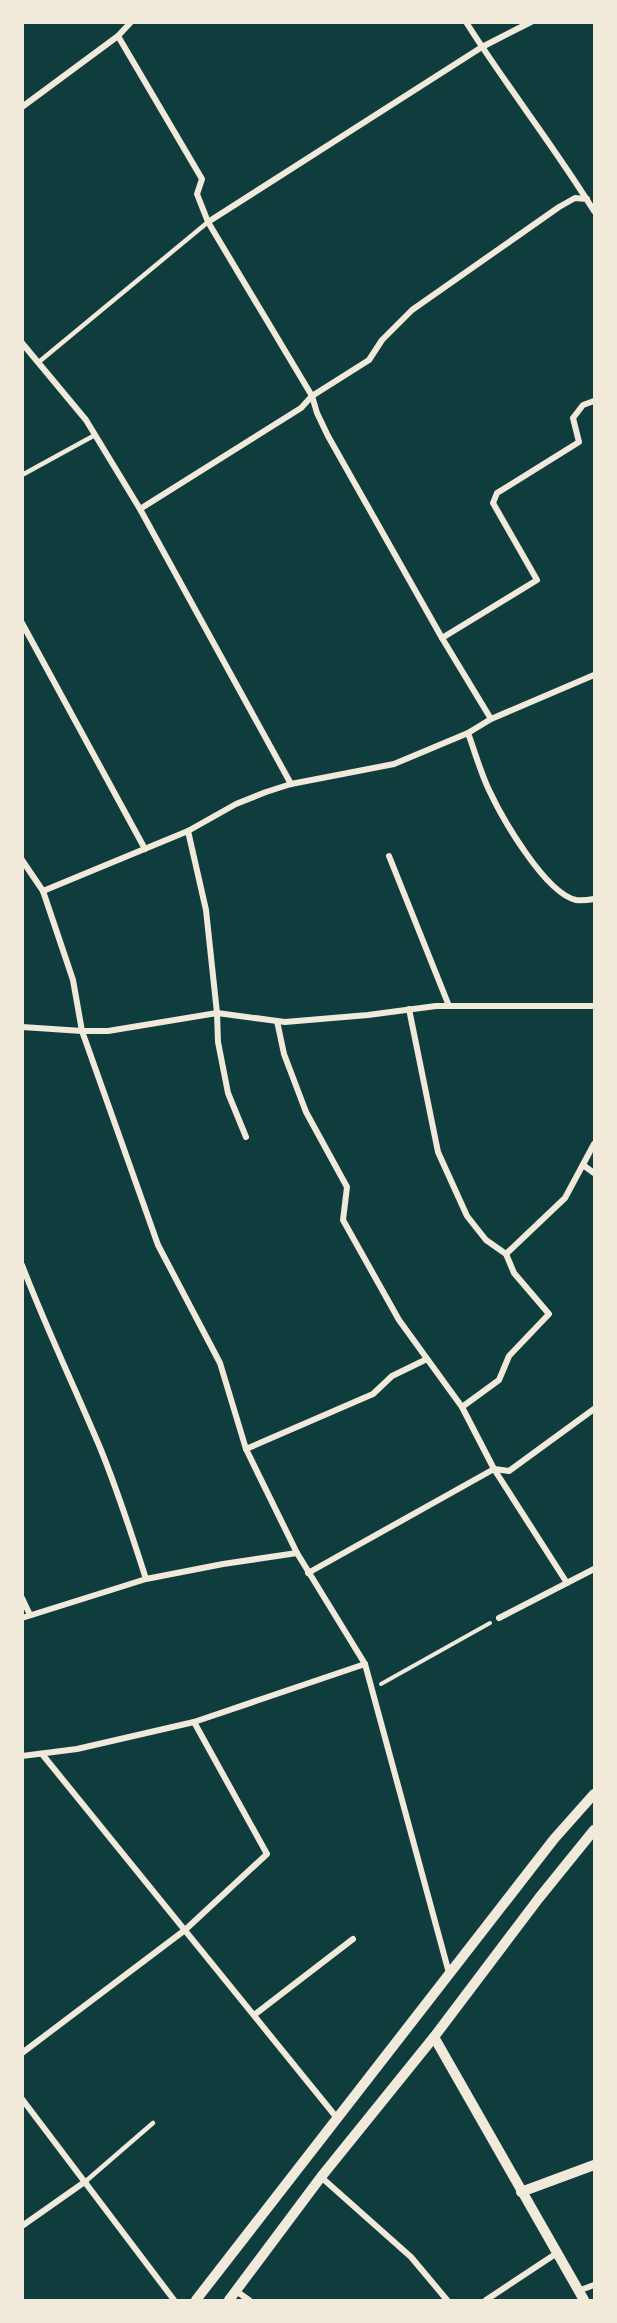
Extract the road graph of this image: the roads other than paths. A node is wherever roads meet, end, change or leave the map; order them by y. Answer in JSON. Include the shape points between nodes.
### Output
{"nodes":[{"id":1,"x":466,"y":22,"type":"edge"},
{"id":2,"x":531,"y":22,"type":"edge"},
{"id":3,"x":132,"y":23,"type":"edge"},
{"id":4,"x":118,"y":36,"type":"junction"},
{"id":5,"x":482,"y":47,"type":"junction"},
{"id":6,"x":22,"y":107,"type":"edge"},
{"id":7,"x":587,"y":199,"type":"junction"},
{"id":8,"x":594,"y":211,"type":"edge"},
{"id":9,"x":208,"y":222,"type":"junction"},
{"id":10,"x":22,"y":342,"type":"edge"},
{"id":11,"x":39,"y":362,"type":"junction"},
{"id":12,"x":312,"y":396,"type":"junction"},
{"id":13,"x":594,"y":400,"type":"edge"},
{"id":14,"x":95,"y":435,"type":"junction"},
{"id":15,"x":22,"y":475,"type":"edge"},
{"id":16,"x":140,"y":509,"type":"junction"},
{"id":17,"x":22,"y":624,"type":"edge"},
{"id":18,"x":442,"y":638,"type":"junction"},
{"id":19,"x":594,"y":675,"type":"edge"},
{"id":20,"x":491,"y":719,"type":"junction"},
{"id":21,"x":468,"y":733,"type":"junction"},
{"id":22,"x":291,"y":784,"type":"junction"},
{"id":23,"x":188,"y":831,"type":"junction"},
{"id":24,"x":145,"y":849,"type":"junction"},
{"id":25,"x":389,"y":856,"type":"dead end"},
{"id":26,"x":22,"y":860,"type":"edge"},
{"id":27,"x":43,"y":891,"type":"junction"},
{"id":28,"x":594,"y":899,"type":"edge"},
{"id":29,"x":449,"y":1006,"type":"junction"},
{"id":30,"x":594,"y":1006,"type":"edge"},
{"id":31,"x":410,"y":1010,"type":"junction"},
{"id":32,"x":217,"y":1013,"type":"junction"},
{"id":33,"x":277,"y":1021,"type":"junction"},
{"id":34,"x":22,"y":1027,"type":"edge"},
{"id":35,"x":82,"y":1031,"type":"junction"},
{"id":36,"x":246,"y":1137,"type":"dead end"},
{"id":37,"x":594,"y":1144,"type":"edge"},
{"id":38,"x":583,"y":1165,"type":"junction"},
{"id":39,"x":594,"y":1173,"type":"edge"},
{"id":40,"x":506,"y":1254,"type":"junction"},
{"id":41,"x":22,"y":1265,"type":"edge"},
{"id":42,"x":427,"y":1359,"type":"junction"},
{"id":43,"x":462,"y":1407,"type":"junction"},
{"id":44,"x":594,"y":1409,"type":"edge"},
{"id":45,"x":246,"y":1449,"type":"junction"},
{"id":46,"x":494,"y":1469,"type":"junction"},
{"id":47,"x":297,"y":1553,"type":"junction"},
{"id":48,"x":594,"y":1569,"type":"edge"},
{"id":49,"x":308,"y":1573,"type":"junction"},
{"id":50,"x":146,"y":1579,"type":"junction"},
{"id":51,"x":567,"y":1583,"type":"junction"},
{"id":52,"x":22,"y":1598,"type":"edge"},
{"id":53,"x":30,"y":1615,"type":"junction"},
{"id":54,"x":22,"y":1618,"type":"edge"},
{"id":55,"x":499,"y":1618,"type":"road end"},
{"id":56,"x":365,"y":1664,"type":"junction"},
{"id":57,"x":194,"y":1722,"type":"junction"},
{"id":58,"x":42,"y":1754,"type":"junction"},
{"id":59,"x":22,"y":1756,"type":"edge"},
{"id":60,"x":594,"y":1794,"type":"edge"},
{"id":61,"x":594,"y":1830,"type":"edge"},
{"id":62,"x":185,"y":1930,"type":"junction"},
{"id":63,"x":353,"y":1939,"type":"dead end"},
{"id":64,"x":449,"y":1973,"type":"junction"},
{"id":65,"x":254,"y":2015,"type":"junction"},
{"id":66,"x":434,"y":2037,"type":"junction"},
{"id":67,"x":22,"y":2053,"type":"edge"},
{"id":68,"x":22,"y":2098,"type":"edge"},
{"id":69,"x":337,"y":2118,"type":"junction"},
{"id":70,"x":153,"y":2122,"type":"dead end"},
{"id":71,"x":594,"y":2165,"type":"edge"},
{"id":72,"x":321,"y":2177,"type":"junction"},
{"id":73,"x":86,"y":2181,"type":"junction"},
{"id":74,"x":521,"y":2192,"type":"junction"},
{"id":75,"x":22,"y":2226,"type":"edge"},
{"id":76,"x":557,"y":2253,"type":"junction"},
{"id":77,"x":594,"y":2285,"type":"edge"},
{"id":78,"x":236,"y":2291,"type":"junction"},
{"id":79,"x":581,"y":2296,"type":"edge"},
{"id":80,"x":174,"y":2301,"type":"edge"},
{"id":81,"x":196,"y":2301,"type":"edge"},
{"id":82,"x":229,"y":2301,"type":"edge"},
{"id":83,"x":249,"y":2301,"type":"edge"},
{"id":84,"x":447,"y":2301,"type":"edge"},
{"id":85,"x":486,"y":2301,"type":"edge"}],
"edges":[{"from":1,"to":5,"type":"street"},
{"from":2,"to":5,"type":"street"},
{"from":3,"to":4,"type":"street"},
{"from":4,"to":6,"type":"street"},
{"from":4,"to":9,"type":"street","via":[[202,178],[197,194]]},
{"from":5,"to":7,"type":"street"},
{"from":5,"to":9,"type":"street"},
{"from":7,"to":8,"type":"street"},
{"from":7,"to":12,"type":"street","via":[[575,198],[559,207],[412,310],[382,340],[369,360]]},
{"from":9,"to":11,"type":"lane"},
{"from":9,"to":12,"type":"street"},
{"from":10,"to":11,"type":"street"},
{"from":11,"to":14,"type":"street"},
{"from":12,"to":16,"type":"street","via":[[301,408]]},
{"from":12,"to":18,"type":"street","via":[[328,436]]},
{"from":13,"to":18,"type":"street","via":[[583,405],[573,418],[579,442],[497,493],[493,503],[537,580]]},
{"from":14,"to":15,"type":"lane"},
{"from":14,"to":16,"type":"street"},
{"from":16,"to":22,"type":"street"},
{"from":17,"to":24,"type":"street"},
{"from":18,"to":20,"type":"street"},
{"from":19,"to":20,"type":"street"},
{"from":20,"to":21,"type":"street"},
{"from":21,"to":22,"type":"street","via":[[394,764]]},
{"from":21,"to":28,"type":"street","via":[[488,789],[536,867],[554,887],[574,900]]},
{"from":22,"to":23,"type":"street","via":[[236,804]]},
{"from":23,"to":24,"type":"street"},
{"from":23,"to":32,"type":"street","via":[[206,910]]},
{"from":24,"to":27,"type":"street"},
{"from":25,"to":29,"type":"street"},
{"from":26,"to":27,"type":"street"},
{"from":27,"to":35,"type":"street","via":[[73,980]]},
{"from":29,"to":30,"type":"street"},
{"from":29,"to":31,"type":"street"},
{"from":31,"to":33,"type":"street"},
{"from":31,"to":40,"type":"street","via":[[438,1152],[467,1216],[486,1240]]},
{"from":32,"to":33,"type":"street"},
{"from":32,"to":35,"type":"street","via":[[108,1031]]},
{"from":32,"to":36,"type":"street","via":[[228,1093]]},
{"from":33,"to":42,"type":"street","via":[[284,1054],[306,1112],[347,1187],[344,1220],[399,1320]]},
{"from":34,"to":35,"type":"street"},
{"from":35,"to":45,"type":"street","via":[[158,1245],[220,1363]]},
{"from":37,"to":38,"type":"street"},
{"from":38,"to":39,"type":"street"},
{"from":38,"to":40,"type":"street","via":[[565,1198]]},
{"from":40,"to":43,"type":"street","via":[[514,1273],[549,1314],[509,1356],[499,1380]]},
{"from":41,"to":50,"type":"street","via":[[101,1450]]},
{"from":42,"to":43,"type":"street"},
{"from":42,"to":45,"type":"street","via":[[392,1376],[373,1394]]},
{"from":43,"to":46,"type":"street"},
{"from":44,"to":46,"type":"street","via":[[509,1471]]},
{"from":45,"to":47,"type":"street"},
{"from":46,"to":49,"type":"street"},
{"from":46,"to":51,"type":"street"},
{"from":47,"to":49,"type":"street"},
{"from":47,"to":50,"type":"street"},
{"from":48,"to":51,"type":"street"},
{"from":49,"to":56,"type":"street"},
{"from":50,"to":53,"type":"street"},
{"from":51,"to":55,"type":"street"},
{"from":52,"to":53,"type":"street"},
{"from":53,"to":54,"type":"street"},
{"from":56,"to":57,"type":"street"},
{"from":56,"to":64,"type":"street"},
{"from":57,"to":58,"type":"street"},
{"from":57,"to":62,"type":"street","via":[[267,1854]]},
{"from":58,"to":59,"type":"street"},
{"from":58,"to":62,"type":"street"},
{"from":60,"to":64,"type":"street"},
{"from":61,"to":66,"type":"street"},
{"from":62,"to":65,"type":"street"},
{"from":62,"to":67,"type":"street"},
{"from":63,"to":65,"type":"street"},
{"from":64,"to":69,"type":"street"},
{"from":65,"to":69,"type":"street"},
{"from":66,"to":72,"type":"street"},
{"from":66,"to":74,"type":"street"},
{"from":68,"to":73,"type":"street"},
{"from":69,"to":81,"type":"street"},
{"from":70,"to":73,"type":"lane"},
{"from":71,"to":74,"type":"street"},
{"from":72,"to":78,"type":"street"},
{"from":72,"to":84,"type":"street","via":[[411,2257]]},
{"from":73,"to":75,"type":"street"},
{"from":73,"to":80,"type":"street"},
{"from":74,"to":76,"type":"street"},
{"from":76,"to":79,"type":"street"},
{"from":76,"to":85,"type":"street"},
{"from":77,"to":79,"type":"street"},
{"from":78,"to":82,"type":"street"},
{"from":78,"to":83,"type":"street"}]}
